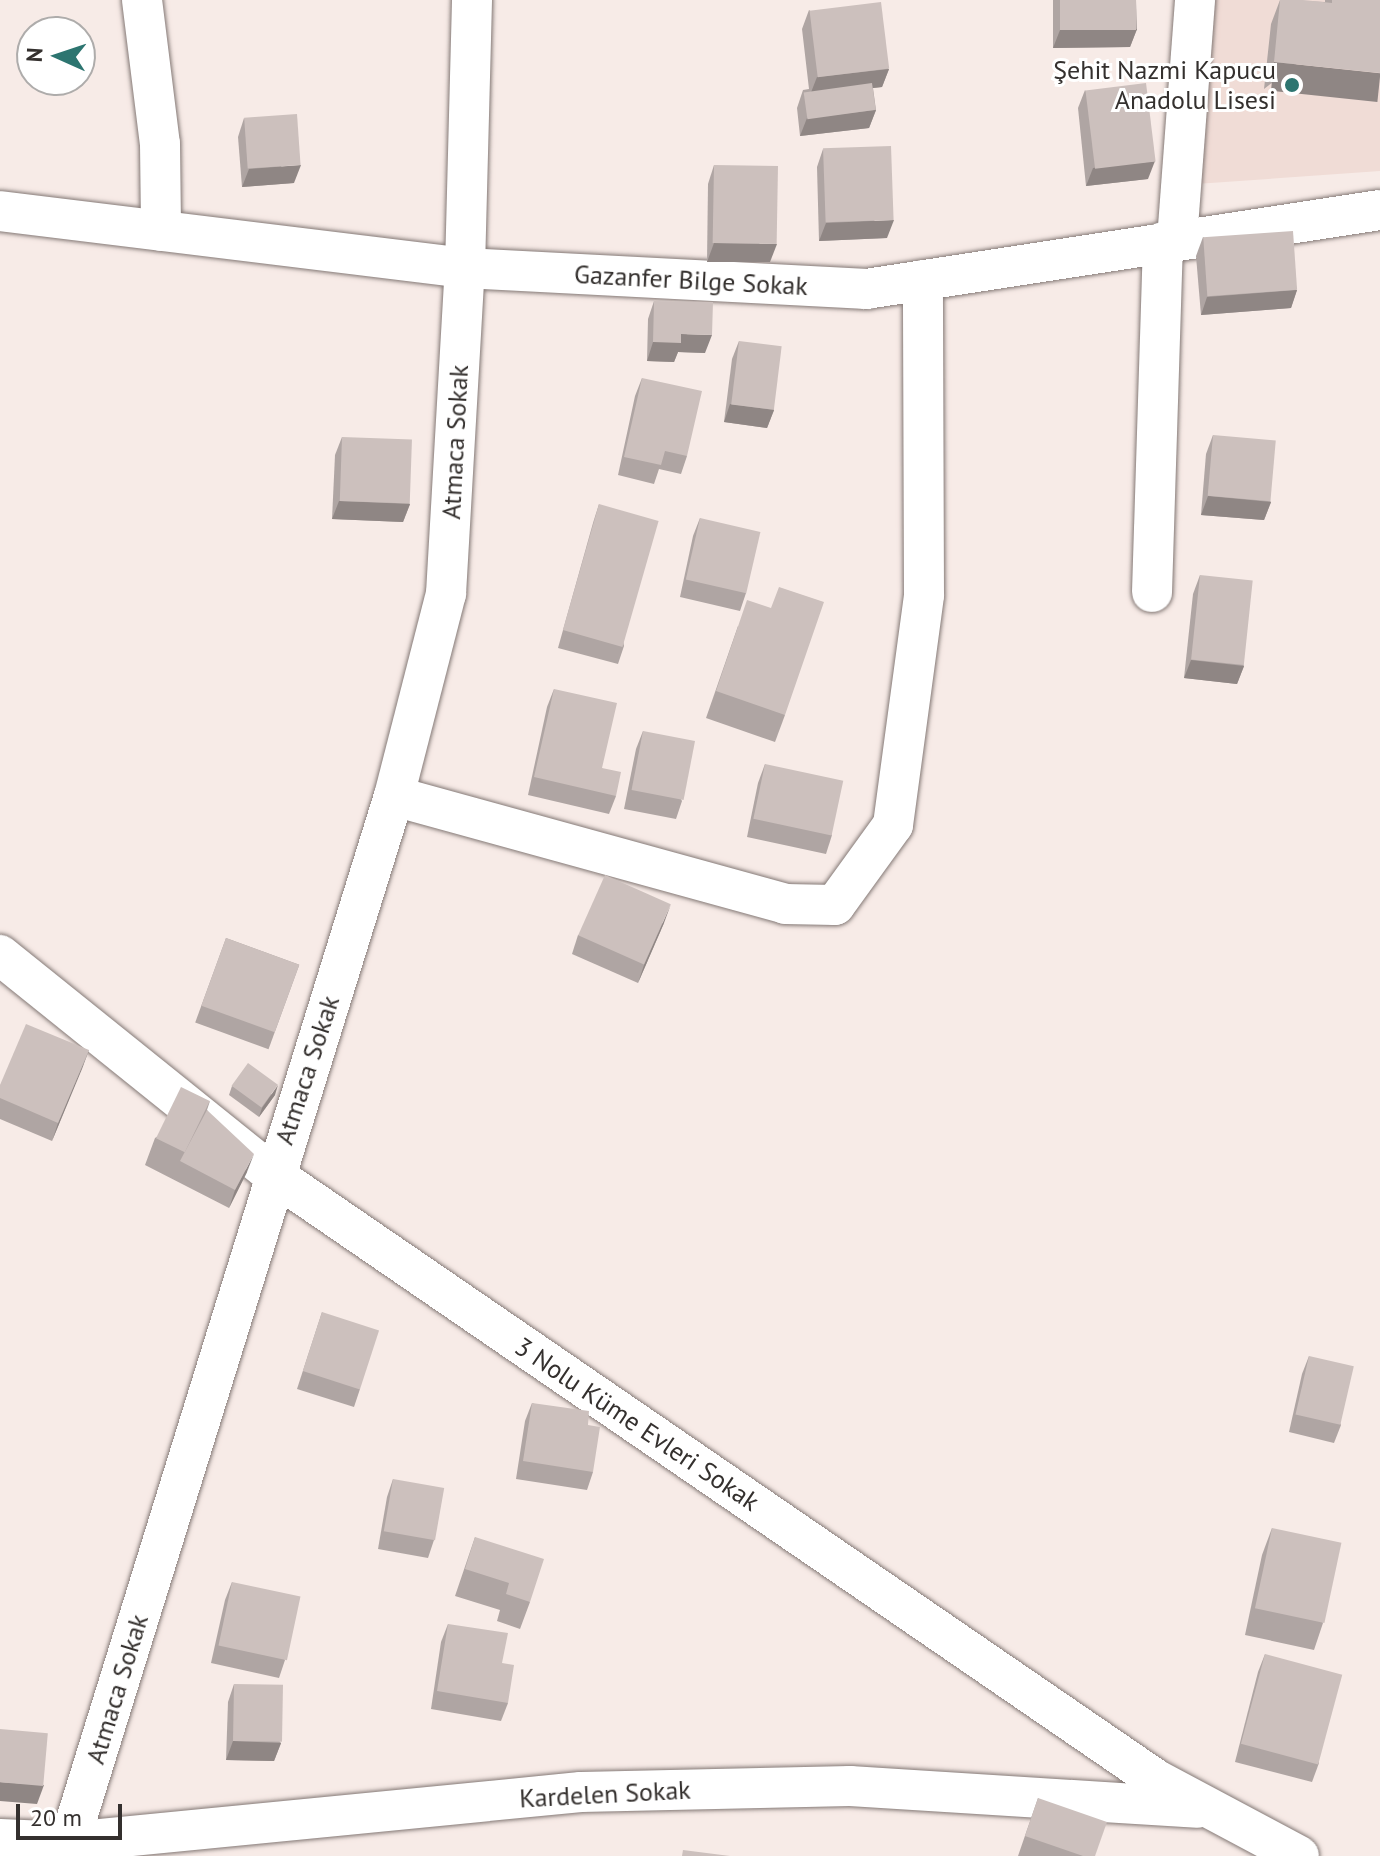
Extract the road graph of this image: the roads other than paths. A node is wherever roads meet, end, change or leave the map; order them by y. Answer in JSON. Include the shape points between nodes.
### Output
{"nodes":[{"id":1,"x":142,"y":0,"type":"edge"},
{"id":2,"x":472,"y":0,"type":"edge"},
{"id":3,"x":1195,"y":0,"type":"edge"},
{"id":4,"x":1380,"y":210,"type":"edge"},
{"id":5,"x":0,"y":211,"type":"edge"},
{"id":6,"x":161,"y":231,"type":"junction"},
{"id":7,"x":1170,"y":241,"type":"junction"},
{"id":8,"x":465,"y":268,"type":"junction"},
{"id":9,"x":923,"y":280,"type":"junction"},
{"id":10,"x":1152,"y":592,"type":"dead end"},
{"id":11,"x":394,"y":796,"type":"junction"},
{"id":12,"x":0,"y":955,"type":"edge"},
{"id":13,"x":274,"y":1175,"type":"junction"},
{"id":14,"x":1212,"y":1809,"type":"junction"},
{"id":15,"x":0,"y":1839,"type":"edge"},
{"id":16,"x":1254,"y":1845,"type":"edge"},
{"id":17,"x":68,"y":1849,"type":"edge"},
{"id":18,"x":1299,"y":1856,"type":"edge"}],
"edges":[{"from":1,"to":6,"type":"street","via":[[160,144]]},
{"from":2,"to":8,"type":"street","name":"Atmaca Sokak"},
{"from":3,"to":7,"type":"street"},
{"from":4,"to":7,"type":"street","name":"Gazanfer Bilge Sokak"},
{"from":5,"to":6,"type":"street","name":"Gazanfer Bilge Sokak"},
{"from":6,"to":8,"type":"street","name":"Gazanfer Bilge Sokak"},
{"from":7,"to":9,"type":"street","name":"Gazanfer Bilge Sokak"},
{"from":7,"to":10,"type":"street"},
{"from":8,"to":9,"type":"street","name":"Gazanfer Bilge Sokak","via":[[866,289]]},
{"from":8,"to":11,"type":"street","name":"Atmaca Sokak","via":[[446,594]]},
{"from":9,"to":11,"type":"street","via":[[924,595],[893,825],[835,905],[785,904]]},
{"from":11,"to":13,"type":"street","name":"Atmaca Sokak"},
{"from":12,"to":13,"type":"street","name":"3 Nolu Küme Evleri Sokak"},
{"from":13,"to":14,"type":"street","name":"3 Nolu Küme Evleri Sokak","via":[[1155,1779]]},
{"from":13,"to":17,"type":"street","name":"Atmaca Sokak"},
{"from":14,"to":16,"type":"street","name":"3 Nolu Küme Evleri Sokak"},
{"from":14,"to":17,"type":"street","name":"Kardelen Sokak","via":[[850,1786],[581,1792]]},
{"from":15,"to":17,"type":"street","name":"Kardelen Sokak"},
{"from":16,"to":18,"type":"street","name":"3 Nolu Küme Evleri Sokak"}]}
